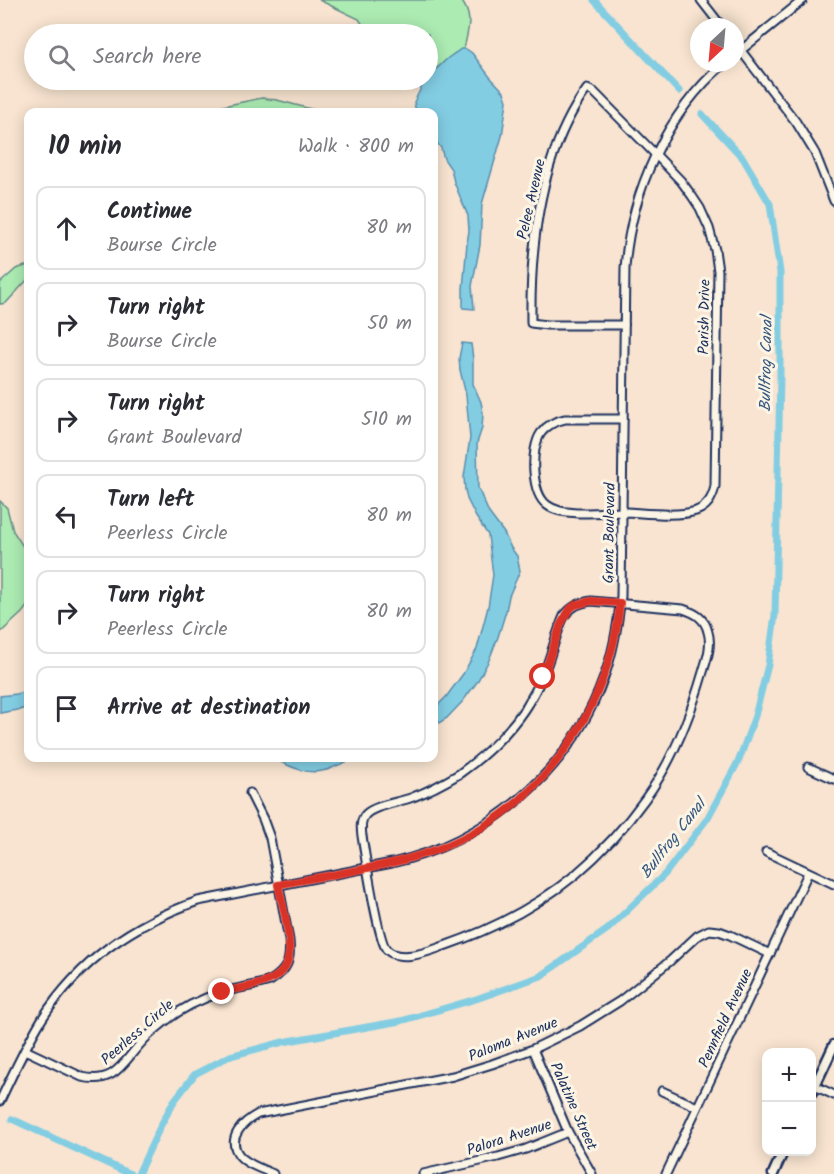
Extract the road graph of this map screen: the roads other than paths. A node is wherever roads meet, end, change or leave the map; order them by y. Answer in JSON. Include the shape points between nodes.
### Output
{"nodes":[{"id":1,"x":701,"y":0,"type":"edge"},
{"id":2,"x":803,"y":0,"type":"edge"},
{"id":3,"x":715,"y":18,"type":"edge"},
{"id":4,"x":744,"y":47,"type":"edge"},
{"id":5,"x":744,"y":59,"type":"edge"},
{"id":6,"x":716,"y":72,"type":"edge"},
{"id":7,"x":587,"y":89,"type":"joint"},
{"id":8,"x":656,"y":155,"type":"junction"},
{"id":9,"x":834,"y":201,"type":"edge"},
{"id":10,"x":624,"y":325,"type":"junction"},
{"id":11,"x":623,"y":419,"type":"junction"},
{"id":12,"x":622,"y":512,"type":"junction"},
{"id":13,"x":620,"y":603,"type":"junction"},
{"id":14,"x":808,"y":767,"type":"dead end"},
{"id":15,"x":834,"y":780,"type":"edge"},
{"id":16,"x":250,"y":793,"type":"dead end"},
{"id":17,"x":766,"y":852,"type":"dead end"},
{"id":18,"x":368,"y":868,"type":"junction"},
{"id":19,"x":808,"y":873,"type":"junction"},
{"id":20,"x":834,"y":884,"type":"edge"},
{"id":21,"x":278,"y":885,"type":"junction"},
{"id":22,"x":770,"y":954,"type":"junction"},
{"id":23,"x":834,"y":1045,"type":"edge"},
{"id":24,"x":533,"y":1049,"type":"junction"},
{"id":25,"x":25,"y":1050,"type":"junction"},
{"id":26,"x":816,"y":1083,"type":"edge"},
{"id":27,"x":816,"y":1090,"type":"edge"},
{"id":28,"x":662,"y":1091,"type":"dead end"},
{"id":29,"x":834,"y":1095,"type":"edge"},
{"id":30,"x":0,"y":1101,"type":"edge"},
{"id":31,"x":697,"y":1107,"type":"junction"},
{"id":32,"x":568,"y":1132,"type":"junction"},
{"id":33,"x":781,"y":1156,"type":"edge"},
{"id":34,"x":775,"y":1173,"type":"edge"},
{"id":35,"x":273,"y":1174,"type":"edge"},
{"id":36,"x":423,"y":1174,"type":"edge"},
{"id":37,"x":592,"y":1174,"type":"edge"},
{"id":38,"x":666,"y":1174,"type":"edge"}],
"edges":[{"from":1,"to":3,"type":"street"},
{"from":2,"to":4,"type":"street"},
{"from":5,"to":9,"type":"street","via":[[796,122]]},
{"from":6,"to":8,"type":"street","name":"Grant Boulevard","via":[[689,100]]},
{"from":7,"to":8,"type":"street","name":"Parish Drive"},
{"from":7,"to":10,"type":"street","name":"Pelee Avenue","via":[[562,134],[540,207],[533,249],[531,323]]},
{"from":8,"to":10,"type":"street","name":"Grant Boulevard","via":[[632,224]]},
{"from":8,"to":12,"type":"street","name":"Parish Drive","via":[[700,208],[715,250],[715,486],[710,500],[696,511]]},
{"from":10,"to":11,"type":"street","name":"Grant Boulevard"},
{"from":11,"to":12,"type":"street","name":"Grant Boulevard"},
{"from":11,"to":12,"type":"street","via":[[556,421],[538,439],[534,471],[537,492],[554,510]]},
{"from":12,"to":13,"type":"street","name":"Grant Boulevard"},
{"from":13,"to":18,"type":"street","name":"Grant Boulevard","via":[[610,659],[594,701],[567,749],[542,778],[486,825],[457,840],[415,857]]},
{"from":13,"to":18,"type":"street","via":[[591,601],[570,609],[533,695],[510,729],[487,752],[450,780],[366,814],[361,828]]},
{"from":13,"to":18,"type":"street","via":[[693,612],[705,624],[709,650],[677,744],[660,777],[611,841],[568,880],[518,914],[449,944],[401,956],[386,949],[382,942]]},
{"from":14,"to":15,"type":"street"},
{"from":16,"to":21,"type":"street","name":"Peerless Circle","via":[[270,838]]},
{"from":17,"to":19,"type":"street"},
{"from":18,"to":21,"type":"street","name":"Grant Boulevard"},
{"from":19,"to":20,"type":"street"},
{"from":19,"to":22,"type":"street","name":"Pennfield Avenue"},
{"from":21,"to":25,"type":"street","name":"Grant Boulevard","via":[[190,904],[154,919],[112,944],[64,989]]},
{"from":21,"to":25,"type":"street","name":"Peerless Circle","via":[[290,948],[288,962],[279,976],[210,996],[181,1011],[143,1041],[117,1072],[99,1079],[76,1074]]},
{"from":22,"to":24,"type":"street","name":"Paloma Avenue","via":[[730,935],[709,930],[614,1006]]},
{"from":22,"to":31,"type":"street","name":"Pennfield Avenue"},
{"from":23,"to":26,"type":"street"},
{"from":24,"to":32,"type":"street","name":"Palatine Street"},
{"from":24,"to":35,"type":"street","name":"Paloma Avenue","via":[[453,1076],[251,1118],[238,1130],[234,1138],[236,1148],[239,1155]]},
{"from":25,"to":30,"type":"street","name":"Grant Boulevard"},
{"from":27,"to":29,"type":"street"},
{"from":28,"to":31,"type":"street"},
{"from":31,"to":38,"type":"street","name":"Pennfield Avenue"},
{"from":32,"to":36,"type":"street","name":"Palora Avenue","via":[[483,1162]]},
{"from":32,"to":37,"type":"street","name":"Palatine Street"},
{"from":33,"to":34,"type":"street"}]}
